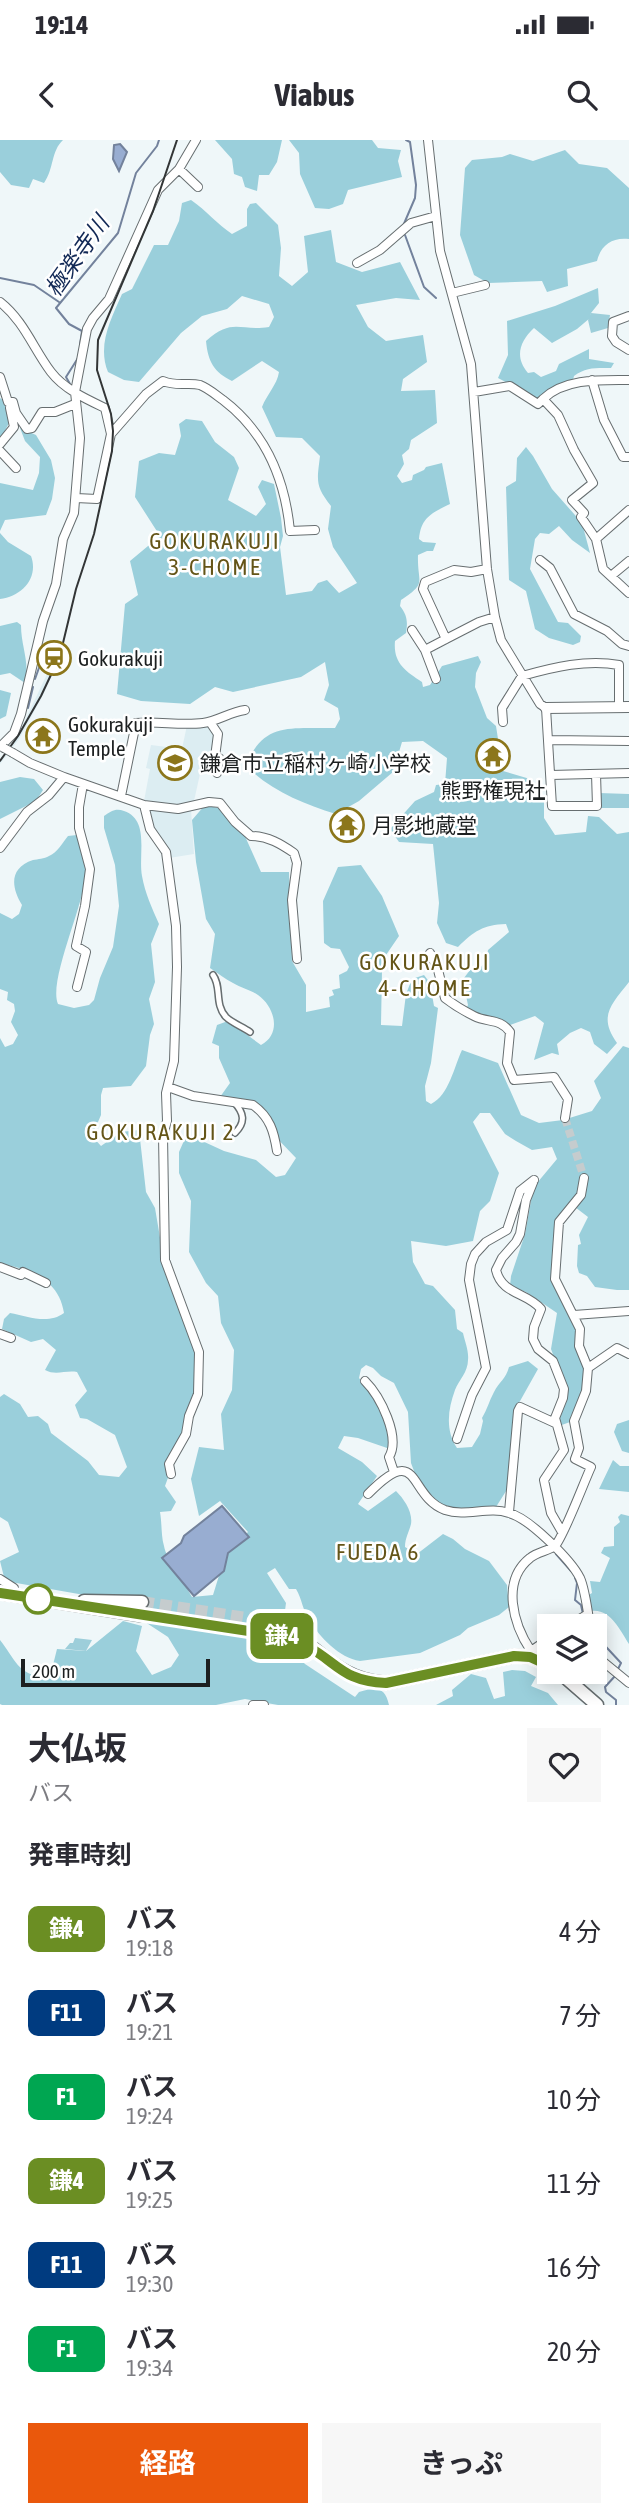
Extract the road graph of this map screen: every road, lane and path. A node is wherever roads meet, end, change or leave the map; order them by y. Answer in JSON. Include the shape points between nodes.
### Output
{"nodes":[{"id":1,"x":196,"y":140,"type":"edge"},
{"id":2,"x":428,"y":140,"type":"edge"},
{"id":3,"x":179,"y":169,"type":"junction"},
{"id":4,"x":198,"y":187,"type":"dead end"},
{"id":5,"x":436,"y":216,"type":"junction"},
{"id":6,"x":357,"y":264,"type":"dead end"},
{"id":7,"x":485,"y":285,"type":"dead end"},
{"id":8,"x":452,"y":293,"type":"junction"},
{"id":9,"x":0,"y":302,"type":"edge"},
{"id":10,"x":629,"y":316,"type":"edge"},
{"id":11,"x":629,"y":351,"type":"edge"},
{"id":12,"x":0,"y":377,"type":"edge"},
{"id":13,"x":592,"y":380,"type":"junction"},
{"id":14,"x":629,"y":380,"type":"edge"},
{"id":15,"x":75,"y":392,"type":"junction"},
{"id":16,"x":474,"y":392,"type":"junction"},
{"id":17,"x":543,"y":399,"type":"junction"},
{"id":18,"x":8,"y":402,"type":"junction"},
{"id":19,"x":75,"y":404,"type":"junction"},
{"id":20,"x":111,"y":435,"type":"junction"},
{"id":21,"x":0,"y":444,"type":"edge"},
{"id":22,"x":0,"y":451,"type":"edge"},
{"id":23,"x":629,"y":457,"type":"edge"},
{"id":24,"x":16,"y":468,"type":"dead end"},
{"id":25,"x":76,"y":498,"type":"junction"},
{"id":26,"x":629,"y":510,"type":"edge"},
{"id":27,"x":315,"y":530,"type":"dead end"},
{"id":28,"x":596,"y":539,"type":"junction"},
{"id":29,"x":540,"y":560,"type":"dead end"},
{"id":30,"x":629,"y":561,"type":"edge"},
{"id":31,"x":487,"y":569,"type":"junction"},
{"id":32,"x":611,"y":576,"type":"junction"},
{"id":33,"x":629,"y":593,"type":"edge"},
{"id":34,"x":495,"y":617,"type":"junction"},
{"id":35,"x":412,"y":629,"type":"dead end"},
{"id":36,"x":446,"y":639,"type":"junction"},
{"id":37,"x":629,"y":646,"type":"edge"},
{"id":38,"x":425,"y":650,"type":"junction"},
{"id":39,"x":522,"y":676,"type":"junction"},
{"id":40,"x":436,"y":679,"type":"dead end"},
{"id":41,"x":624,"y":707,"type":"edge"},
{"id":42,"x":546,"y":708,"type":"junction"},
{"id":43,"x":245,"y":710,"type":"dead end"},
{"id":44,"x":210,"y":722,"type":"junction"},
{"id":45,"x":503,"y":722,"type":"dead end"},
{"id":46,"x":550,"y":740,"type":"junction"},
{"id":47,"x":629,"y":741,"type":"edge"},
{"id":48,"x":2,"y":747,"type":"edge"},
{"id":49,"x":217,"y":773,"type":"dead end"},
{"id":50,"x":629,"y":773,"type":"edge"},
{"id":51,"x":596,"y":774,"type":"junction"},
{"id":52,"x":551,"y":775,"type":"junction"},
{"id":53,"x":64,"y":777,"type":"junction"},
{"id":54,"x":83,"y":784,"type":"junction"},
{"id":55,"x":121,"y":796,"type":"junction"},
{"id":56,"x":144,"y":805,"type":"junction"},
{"id":57,"x":0,"y":848,"type":"edge"},
{"id":58,"x":430,"y":953,"type":"dead end"},
{"id":59,"x":297,"y":959,"type":"dead end"},
{"id":60,"x":213,"y":975,"type":"dead end"},
{"id":61,"x":77,"y":987,"type":"dead end"},
{"id":62,"x":250,"y":1032,"type":"dead end"},
{"id":63,"x":168,"y":1087,"type":"junction"},
{"id":64,"x":234,"y":1102,"type":"junction"},
{"id":65,"x":565,"y":1118,"type":"tunnel mouth"},
{"id":66,"x":235,"y":1132,"type":"dead end"},
{"id":67,"x":277,"y":1151,"type":"dead end"},
{"id":68,"x":584,"y":1178,"type":"tunnel mouth"},
{"id":69,"x":0,"y":1267,"type":"edge"},
{"id":70,"x":47,"y":1283,"type":"dead end"},
{"id":71,"x":629,"y":1311,"type":"edge"},
{"id":72,"x":574,"y":1315,"type":"junction"},
{"id":73,"x":0,"y":1334,"type":"edge"},
{"id":74,"x":11,"y":1338,"type":"dead end"},
{"id":75,"x":629,"y":1354,"type":"edge"},
{"id":76,"x":588,"y":1368,"type":"junction"},
{"id":77,"x":365,"y":1381,"type":"dead end"},
{"id":78,"x":555,"y":1423,"type":"junction"},
{"id":79,"x":457,"y":1439,"type":"dead end"},
{"id":80,"x":394,"y":1472,"type":"junction"},
{"id":81,"x":171,"y":1475,"type":"dead end"},
{"id":82,"x":368,"y":1494,"type":"dead end"},
{"id":83,"x":509,"y":1512,"type":"junction"},
{"id":84,"x":562,"y":1532,"type":"junction"},
{"id":85,"x":555,"y":1546,"type":"junction"},
{"id":86,"x":0,"y":1578,"type":"edge"},
{"id":87,"x":6,"y":1594,"type":"edge"},
{"id":88,"x":141,"y":1608,"type":"tunnel mouth"},
{"id":89,"x":588,"y":1614,"type":"edge"},
{"id":90,"x":259,"y":1626,"type":"tunnel mouth"},
{"id":91,"x":537,"y":1648,"type":"edge"},
{"id":92,"x":530,"y":1654,"type":"junction"},
{"id":93,"x":537,"y":1658,"type":"edge"},
{"id":94,"x":607,"y":1665,"type":"edge"},
{"id":95,"x":629,"y":1683,"type":"edge"},
{"id":96,"x":573,"y":1684,"type":"edge"},
{"id":97,"x":253,"y":1705,"type":"edge"},
{"id":98,"x":264,"y":1705,"type":"edge"},
{"id":99,"x":597,"y":1705,"type":"edge"}],
"edges":[{"from":1,"to":3,"type":"street"},
{"from":2,"to":5,"type":"street"},
{"from":3,"to":4,"type":"street"},
{"from":3,"to":15,"type":"street","via":[[158,190],[109,299],[87,329]]},
{"from":5,"to":6,"type":"street","via":[[411,223]]},
{"from":5,"to":8,"type":"street"},
{"from":7,"to":8,"type":"street"},
{"from":8,"to":16,"type":"street"},
{"from":9,"to":15,"type":"street","via":[[22,326],[53,375]]},
{"from":10,"to":11,"type":"street","via":[[613,322],[612,330],[616,342]]},
{"from":12,"to":18,"type":"street"},
{"from":13,"to":14,"type":"street"},
{"from":13,"to":17,"type":"street","via":[[551,391]]},
{"from":13,"to":23,"type":"street","via":[[604,420],[623,457]]},
{"from":15,"to":19,"type":"street"},
{"from":15,"to":20,"type":"street","via":[[105,408]]},
{"from":16,"to":17,"type":"street","via":[[510,386],[538,404]]},
{"from":16,"to":31,"type":"street"},
{"from":17,"to":28,"type":"street","via":[[558,415],[593,483],[572,500]]},
{"from":18,"to":19,"type":"street","via":[[13,402],[27,429],[42,412]]},
{"from":18,"to":21,"type":"street","via":[[14,427]]},
{"from":19,"to":25,"type":"street","via":[[80,438]]},
{"from":20,"to":25,"type":"street","via":[[97,499]]},
{"from":20,"to":27,"type":"street","via":[[163,381],[174,386],[199,385],[243,416],[267,449],[290,531]]},
{"from":22,"to":24,"type":"street"},
{"from":25,"to":48,"type":"street","via":[[21,714]]},
{"from":26,"to":28,"type":"street"},
{"from":28,"to":32,"type":"street","via":[[603,569]]},
{"from":29,"to":37,"type":"street","via":[[551,568],[574,614]]},
{"from":30,"to":32,"type":"street"},
{"from":31,"to":34,"type":"street"},
{"from":31,"to":36,"type":"street","via":[[454,570],[423,585]]},
{"from":32,"to":33,"type":"street"},
{"from":34,"to":36,"type":"street"},
{"from":34,"to":39,"type":"street","via":[[500,640]]},
{"from":35,"to":38,"type":"street"},
{"from":36,"to":38,"type":"street"},
{"from":38,"to":40,"type":"street"},
{"from":39,"to":41,"type":"street","via":[[560,666],[620,665]]},
{"from":39,"to":42,"type":"street"},
{"from":39,"to":45,"type":"street","via":[[502,708]]},
{"from":41,"to":42,"type":"street"},
{"from":42,"to":46,"type":"street"},
{"from":43,"to":44,"type":"street"},
{"from":44,"to":49,"type":"street","via":[[218,734]]},
{"from":44,"to":55,"type":"street","via":[[136,723]]},
{"from":46,"to":47,"type":"street"},
{"from":46,"to":52,"type":"street"},
{"from":48,"to":53,"type":"street","bridge":true},
{"from":50,"to":51,"type":"street"},
{"from":51,"to":52,"type":"street"},
{"from":51,"to":52,"type":"street","via":[[597,806],[552,806]]},
{"from":53,"to":54,"type":"street"},
{"from":53,"to":57,"type":"street","via":[[27,812]]},
{"from":54,"to":55,"type":"street"},
{"from":54,"to":61,"type":"street","via":[[79,828],[90,869],[76,946],[86,952]]},
{"from":55,"to":56,"type":"street"},
{"from":56,"to":59,"type":"street","via":[[178,808],[220,803],[251,836],[277,842],[294,853]]},
{"from":56,"to":63,"type":"street","via":[[150,829],[166,852],[176,926],[174,1061]]},
{"from":58,"to":65,"type":"street","via":[[445,998],[475,1017],[508,1028],[507,1063],[514,1080],[554,1077],[568,1100]]},
{"from":60,"to":62,"type":"street","via":[[226,1017]]},
{"from":63,"to":64,"type":"street"},
{"from":63,"to":81,"type":"street","via":[[163,1135],[165,1260],[199,1352],[200,1374],[186,1434],[169,1464]]},
{"from":64,"to":66,"type":"street","via":[[243,1120]]},
{"from":64,"to":67,"type":"street","via":[[260,1110],[274,1130]]},
{"from":68,"to":72,"type":"street","via":[[581,1195],[559,1222],[555,1279]]},
{"from":69,"to":70,"type":"street","via":[[21,1275],[29,1273]]},
{"from":71,"to":72,"type":"street"},
{"from":72,"to":76,"type":"street"},
{"from":73,"to":74,"type":"street"},
{"from":75,"to":76,"type":"street","via":[[617,1348]]},
{"from":76,"to":84,"type":"street","via":[[574,1428],[579,1448],[575,1459],[591,1466]]},
{"from":77,"to":80,"type":"street","via":[[392,1427],[389,1457]]},
{"from":78,"to":79,"type":"street","via":[[564,1389],[553,1361],[533,1339],[541,1309],[506,1288],[496,1269],[520,1234],[534,1180],[520,1191],[507,1230],[486,1242],[471,1264],[469,1280],[486,1368]]},
{"from":78,"to":83,"type":"street","via":[[518,1410]]},
{"from":78,"to":84,"type":"street","via":[[564,1450],[544,1480],[551,1513]]},
{"from":80,"to":82,"type":"street"},
{"from":80,"to":83,"type":"street","via":[[410,1473],[434,1505],[446,1510]]},
{"from":83,"to":85,"type":"street"},
{"from":84,"to":85,"type":"street"},
{"from":85,"to":89,"type":"street","via":[[580,1579]]},
{"from":85,"to":92,"type":"street","via":[[530,1558],[512,1587],[515,1615]]},
{"from":86,"to":87,"type":"street","via":[[14,1588]]},
{"from":87,"to":88,"type":"main road"},
{"from":90,"to":92,"type":"main road","via":[[308,1646],[355,1678],[386,1683]]},
{"from":91,"to":92,"type":"street"},
{"from":92,"to":93,"type":"main road"},
{"from":94,"to":95,"type":"street"},
{"from":96,"to":99,"type":"main road"},
{"from":97,"to":98,"type":"street"}]}
